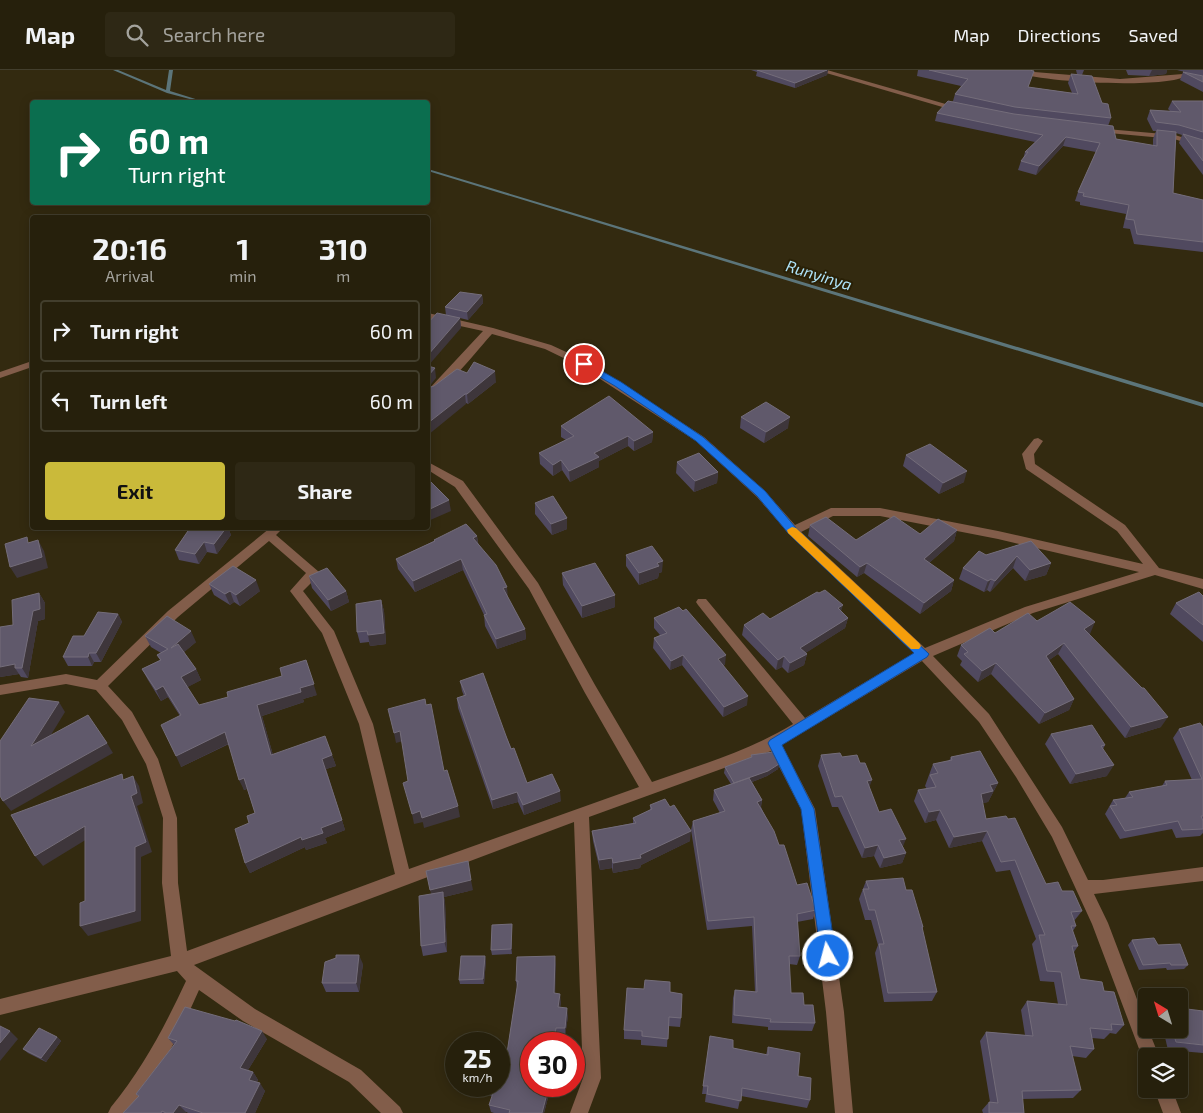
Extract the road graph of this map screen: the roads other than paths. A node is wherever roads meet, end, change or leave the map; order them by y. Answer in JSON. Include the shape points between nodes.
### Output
{"nodes":[{"id":1,"x":819,"y":70,"type":"edge"},
{"id":2,"x":1014,"y":70,"type":"edge"},
{"id":3,"x":1162,"y":70,"type":"edge"},
{"id":4,"x":971,"y":111,"type":"edge"},
{"id":5,"x":1087,"y":129,"type":"edge"},
{"id":6,"x":1203,"y":146,"type":"edge"},
{"id":7,"x":430,"y":316,"type":"edge"},
{"id":8,"x":490,"y":330,"type":"junction"},
{"id":9,"x":30,"y":365,"type":"edge"},
{"id":10,"x":0,"y":375,"type":"edge"},
{"id":11,"x":430,"y":392,"type":"edge"},
{"id":12,"x":1038,"y":441,"type":"dead end"},
{"id":13,"x":430,"y":466,"type":"edge"},
{"id":14,"x":273,"y":531,"type":"edge"},
{"id":15,"x":793,"y":531,"type":"junction"},
{"id":16,"x":1155,"y":571,"type":"junction"},
{"id":17,"x":1203,"y":584,"type":"edge"},
{"id":18,"x":702,"y":602,"type":"dead end"},
{"id":19,"x":923,"y":654,"type":"junction"},
{"id":20,"x":100,"y":686,"type":"junction"},
{"id":21,"x":0,"y":690,"type":"edge"},
{"id":22,"x":803,"y":726,"type":"junction"},
{"id":23,"x":774,"y":743,"type":"junction"},
{"id":24,"x":648,"y":789,"type":"junction"},
{"id":25,"x":582,"y":813,"type":"junction"},
{"id":26,"x":1203,"y":874,"type":"edge"},
{"id":27,"x":404,"y":878,"type":"junction"},
{"id":28,"x":1083,"y":887,"type":"junction"},
{"id":29,"x":180,"y":962,"type":"junction"},
{"id":30,"x":196,"y":978,"type":"junction"},
{"id":31,"x":0,"y":1007,"type":"edge"},
{"id":32,"x":1147,"y":1048,"type":"edge"},
{"id":33,"x":1166,"y":1098,"type":"edge"},
{"id":34,"x":116,"y":1113,"type":"edge"},
{"id":35,"x":394,"y":1113,"type":"edge"},
{"id":36,"x":579,"y":1113,"type":"edge"},
{"id":37,"x":844,"y":1113,"type":"edge"},
{"id":38,"x":1172,"y":1113,"type":"edge"}],
"edges":[{"from":1,"to":4,"type":"street"},
{"from":2,"to":3,"type":"street","via":[[1105,79],[1158,80],[1186,76]]},
{"from":5,"to":6,"type":"street","via":[[1175,137]]},
{"from":7,"to":8,"type":"street"},
{"from":8,"to":11,"type":"street"},
{"from":8,"to":15,"type":"street","via":[[548,347],[618,384],[700,439],[761,494]]},
{"from":9,"to":10,"type":"street"},
{"from":12,"to":16,"type":"street","via":[[1028,454],[1030,466],[1121,528]]},
{"from":13,"to":24,"type":"street","via":[[459,484],[534,586]]},
{"from":14,"to":20,"type":"street","via":[[172,614]]},
{"from":14,"to":27,"type":"street","via":[[313,572],[296,591],[328,631],[366,724]]},
{"from":15,"to":16,"type":"street","via":[[831,512],[880,512]]},
{"from":15,"to":19,"type":"street"},
{"from":16,"to":17,"type":"street"},
{"from":16,"to":19,"type":"street","via":[[1029,610]]},
{"from":18,"to":22,"type":"street"},
{"from":19,"to":22,"type":"street"},
{"from":19,"to":28,"type":"street","via":[[984,718],[1057,832]]},
{"from":20,"to":21,"type":"street","via":[[66,679]]},
{"from":20,"to":29,"type":"street","via":[[127,716],[153,763],[170,818],[170,883]]},
{"from":22,"to":23,"type":"street"},
{"from":23,"to":24,"type":"street"},
{"from":23,"to":37,"type":"street","via":[[808,809],[835,1012]]},
{"from":24,"to":25,"type":"street"},
{"from":25,"to":27,"type":"street"},
{"from":25,"to":36,"type":"street","via":[[592,1078]]},
{"from":26,"to":28,"type":"street"},
{"from":27,"to":29,"type":"street"},
{"from":28,"to":32,"type":"street","via":[[1100,923]]},
{"from":29,"to":30,"type":"street"},
{"from":29,"to":31,"type":"street"},
{"from":30,"to":34,"type":"street","via":[[167,1043]]},
{"from":30,"to":35,"type":"street","via":[[250,1015],[355,1076]]},
{"from":33,"to":38,"type":"street"}]}
